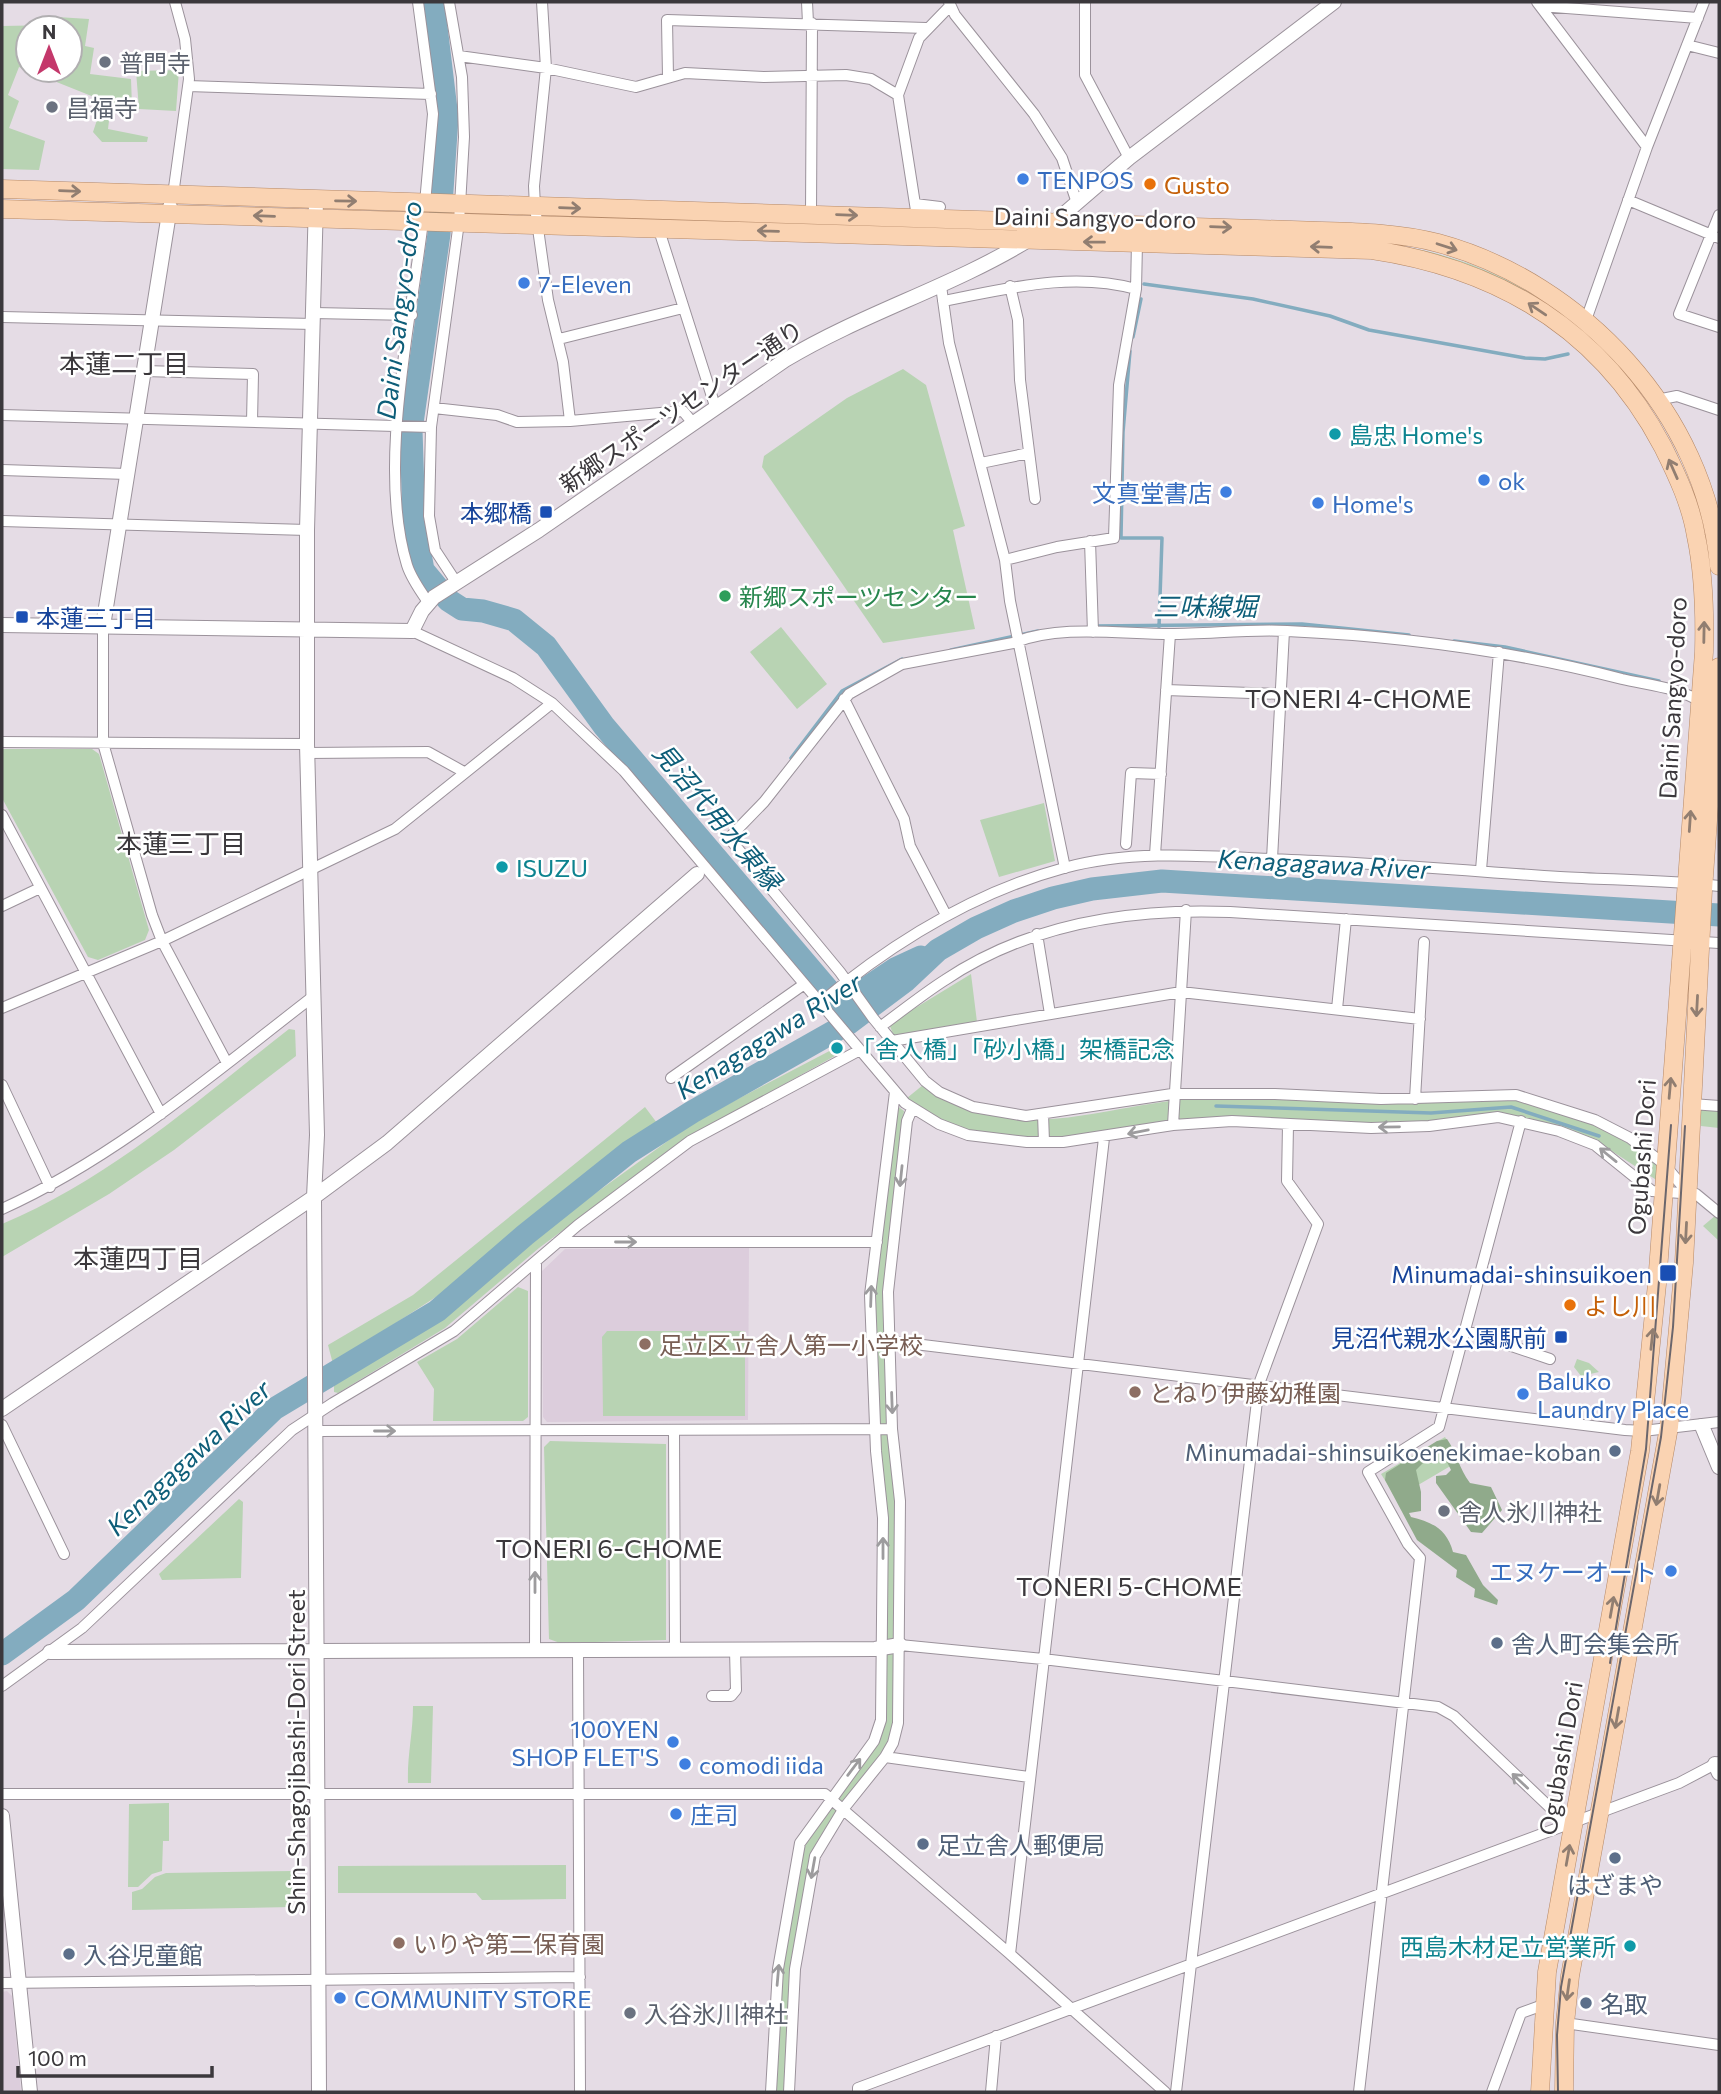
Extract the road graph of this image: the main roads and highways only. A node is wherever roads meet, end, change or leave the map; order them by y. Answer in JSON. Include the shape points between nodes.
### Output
{"nodes":[{"id":1,"x":2,"y":189,"type":"edge"},
{"id":2,"x":171,"y":204,"type":"junction"},
{"id":3,"x":2,"y":209,"type":"edge"},
{"id":4,"x":536,"y":216,"type":"junction"},
{"id":5,"x":1719,"y":566,"type":"edge"},
{"id":6,"x":1719,"y":667,"type":"edge"},
{"id":7,"x":1718,"y":713,"type":"edge"},
{"id":8,"x":1699,"y":887,"type":"edge"},
{"id":9,"x":1691,"y":939,"type":"junction"},
{"id":10,"x":1540,"y":2092,"type":"edge"},
{"id":11,"x":1564,"y":2092,"type":"edge"}],
"edges":[{"from":1,"to":2,"type":"main road","name":"Daini Sangyo-doro","one_way":true},
{"from":2,"to":3,"type":"main road","name":"Daini Sangyo-doro"},
{"from":2,"to":4,"type":"main road","name":"Daini Sangyo-doro"},
{"from":4,"to":5,"type":"main road","name":"Daini Sangyo-doro","one_way":true,"via":[[916,211],[1055,223],[1359,232],[1438,243],[1509,270],[1586,320],[1621,354],[1657,400],[1685,450],[1713,526]]},
{"from":8,"to":4,"type":"main road","name":"Daini Sangyo-doro","one_way":true,"via":[[1704,593],[1696,533],[1683,492],[1640,407],[1612,369],[1592,349],[1505,290],[1403,254],[1321,247],[658,228]]},
{"from":6,"to":7,"type":"main road","name":"Daini Sangyo-doro"},
{"from":7,"to":8,"type":"main road","name":"Daini Sangyo-doro"},
{"from":8,"to":9,"type":"main road","name":"Ogubashi Dori"},
{"from":10,"to":9,"type":"main road","name":"Ogubashi Dori","one_way":true,"via":[[1543,2005],[1643,1431],[1664,1164]]},
{"from":9,"to":11,"type":"main road","name":"Ogubashi Dori","one_way":true,"via":[[1688,1193],[1669,1427],[1565,2023]]}]}
